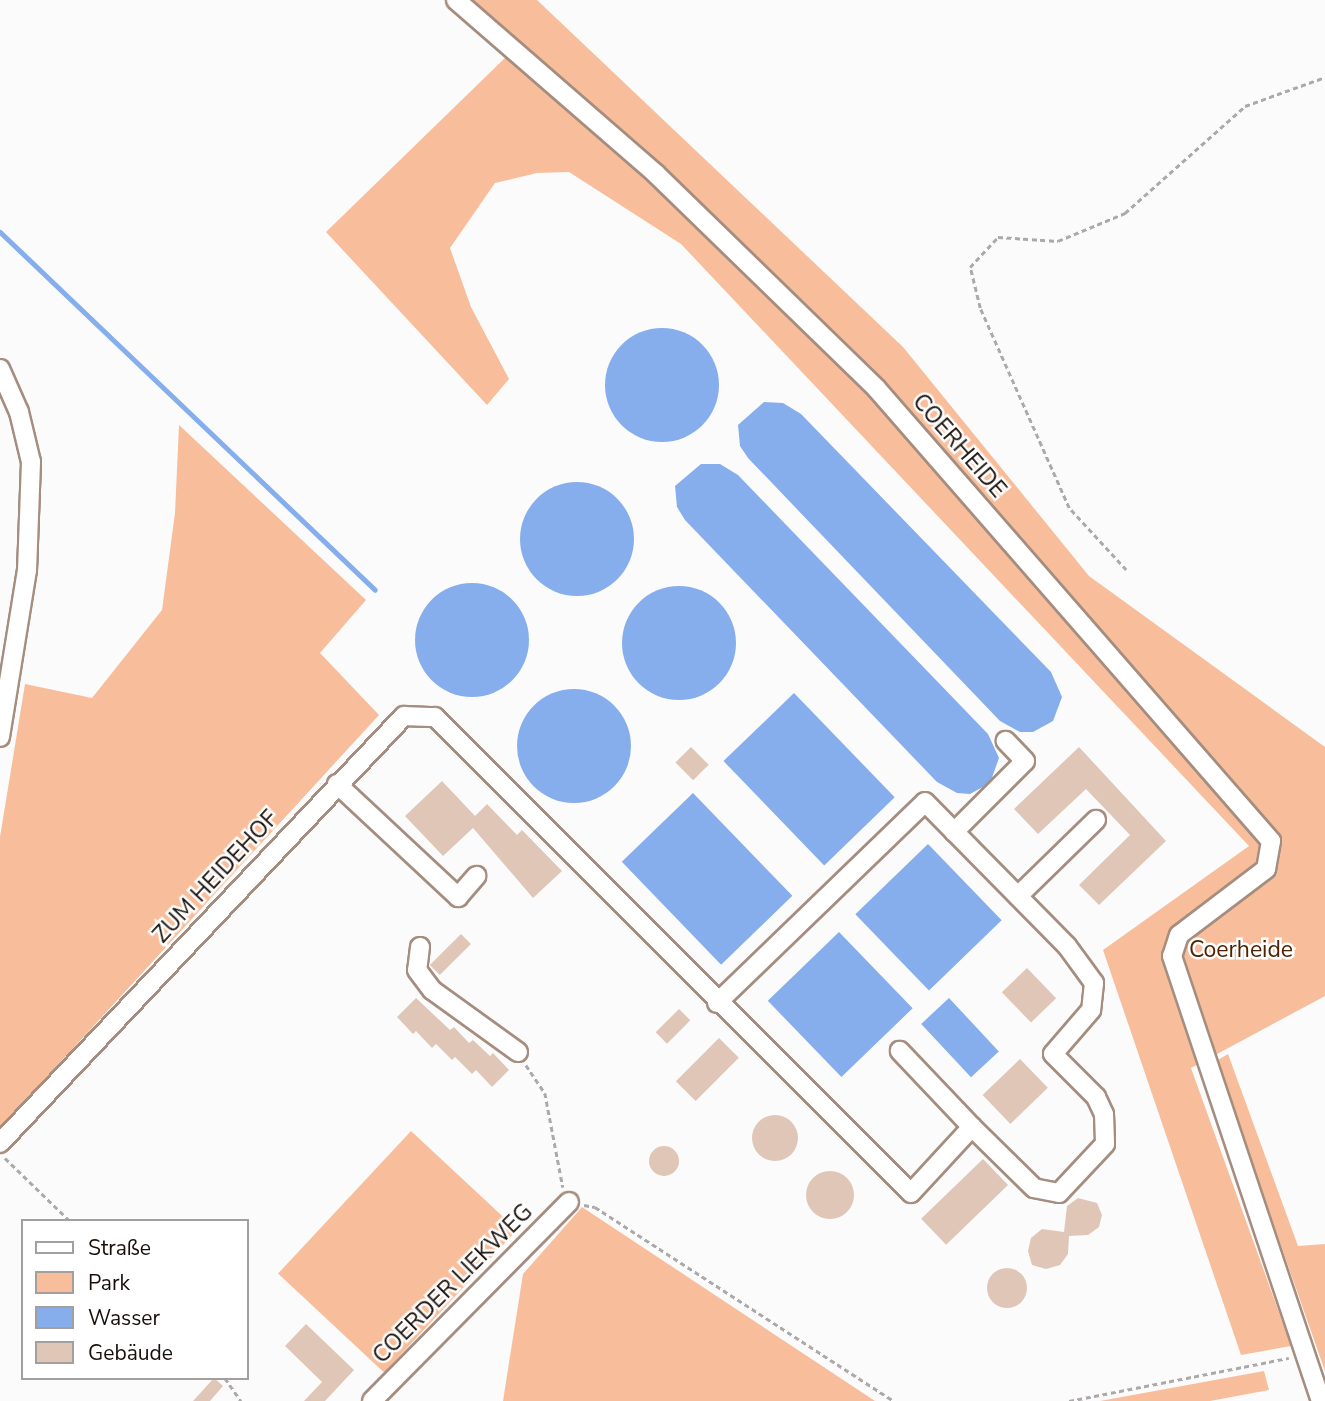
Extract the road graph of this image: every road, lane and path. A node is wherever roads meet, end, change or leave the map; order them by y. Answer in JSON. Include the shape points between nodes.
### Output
{"nodes":[{"id":1,"x":456,"y":0,"type":"edge"},
{"id":2,"x":1325,"y":77,"type":"edge"},
{"id":3,"x":0,"y":369,"type":"edge"},
{"id":4,"x":1126,"y":569,"type":"dead end"},
{"id":5,"x":0,"y":737,"type":"edge"},
{"id":6,"x":1006,"y":741,"type":"dead end"},
{"id":7,"x":337,"y":784,"type":"junction"},
{"id":8,"x":1096,"y":820,"type":"dead end"},
{"id":9,"x":954,"y":832,"type":"junction"},
{"id":10,"x":476,"y":876,"type":"dead end"},
{"id":11,"x":1018,"y":896,"type":"junction"},
{"id":12,"x":420,"y":947,"type":"dead end"},
{"id":13,"x":718,"y":1003,"type":"junction"},
{"id":14,"x":900,"y":1051,"type":"dead end"},
{"id":15,"x":518,"y":1052,"type":"joint"},
{"id":16,"x":972,"y":1127,"type":"junction"},
{"id":17,"x":0,"y":1143,"type":"edge"},
{"id":18,"x":0,"y":1153,"type":"edge"},
{"id":19,"x":569,"y":1202,"type":"junction"},
{"id":20,"x":68,"y":1219,"type":"edge"},
{"id":21,"x":1307,"y":1355,"type":"junction"},
{"id":22,"x":226,"y":1380,"type":"edge"},
{"id":23,"x":241,"y":1401,"type":"edge"},
{"id":24,"x":372,"y":1401,"type":"edge"},
{"id":25,"x":894,"y":1401,"type":"edge"},
{"id":26,"x":1069,"y":1401,"type":"edge"},
{"id":27,"x":1321,"y":1401,"type":"edge"}],
"edges":[{"from":1,"to":21,"type":"street","name":"COERHEIDE","via":[[656,174],[876,388],[1272,841],[1266,869],[1178,935],[1172,956]]},
{"from":2,"to":4,"type":"path","via":[[1245,106],[1125,213],[1058,241],[998,237],[970,267],[980,308],[1069,508]]},
{"from":3,"to":5,"type":"street","via":[[19,412],[31,462],[27,570]]},
{"from":6,"to":9,"type":"street","via":[[1025,761]]},
{"from":7,"to":10,"type":"street","via":[[458,897]]},
{"from":7,"to":13,"type":"street","name":"ZUM HEIDEHOF","via":[[404,716],[435,717]]},
{"from":7,"to":17,"type":"street","name":"ZUM HEIDEHOF"},
{"from":8,"to":11,"type":"street"},
{"from":9,"to":11,"type":"street"},
{"from":9,"to":13,"type":"street","via":[[925,802]]},
{"from":11,"to":16,"type":"street","via":[[1067,946],[1094,983],[1091,1010],[1053,1054],[1096,1097],[1104,1114],[1105,1144],[1059,1193],[1034,1188]]},
{"from":12,"to":15,"type":"street","via":[[417,970],[432,990]]},
{"from":13,"to":16,"type":"street","name":"ZUM HEIDEHOF","via":[[911,1193]]},
{"from":14,"to":16,"type":"street"},
{"from":15,"to":19,"type":"path","via":[[545,1093],[561,1182]]},
{"from":18,"to":20,"type":"path"},
{"from":19,"to":24,"type":"street","name":"COERDER LIEKWEG"},
{"from":19,"to":25,"type":"path","via":[[595,1207]]},
{"from":21,"to":26,"type":"path"},
{"from":21,"to":27,"type":"street","name":"COERHEIDE"},
{"from":22,"to":23,"type":"path"}]}
